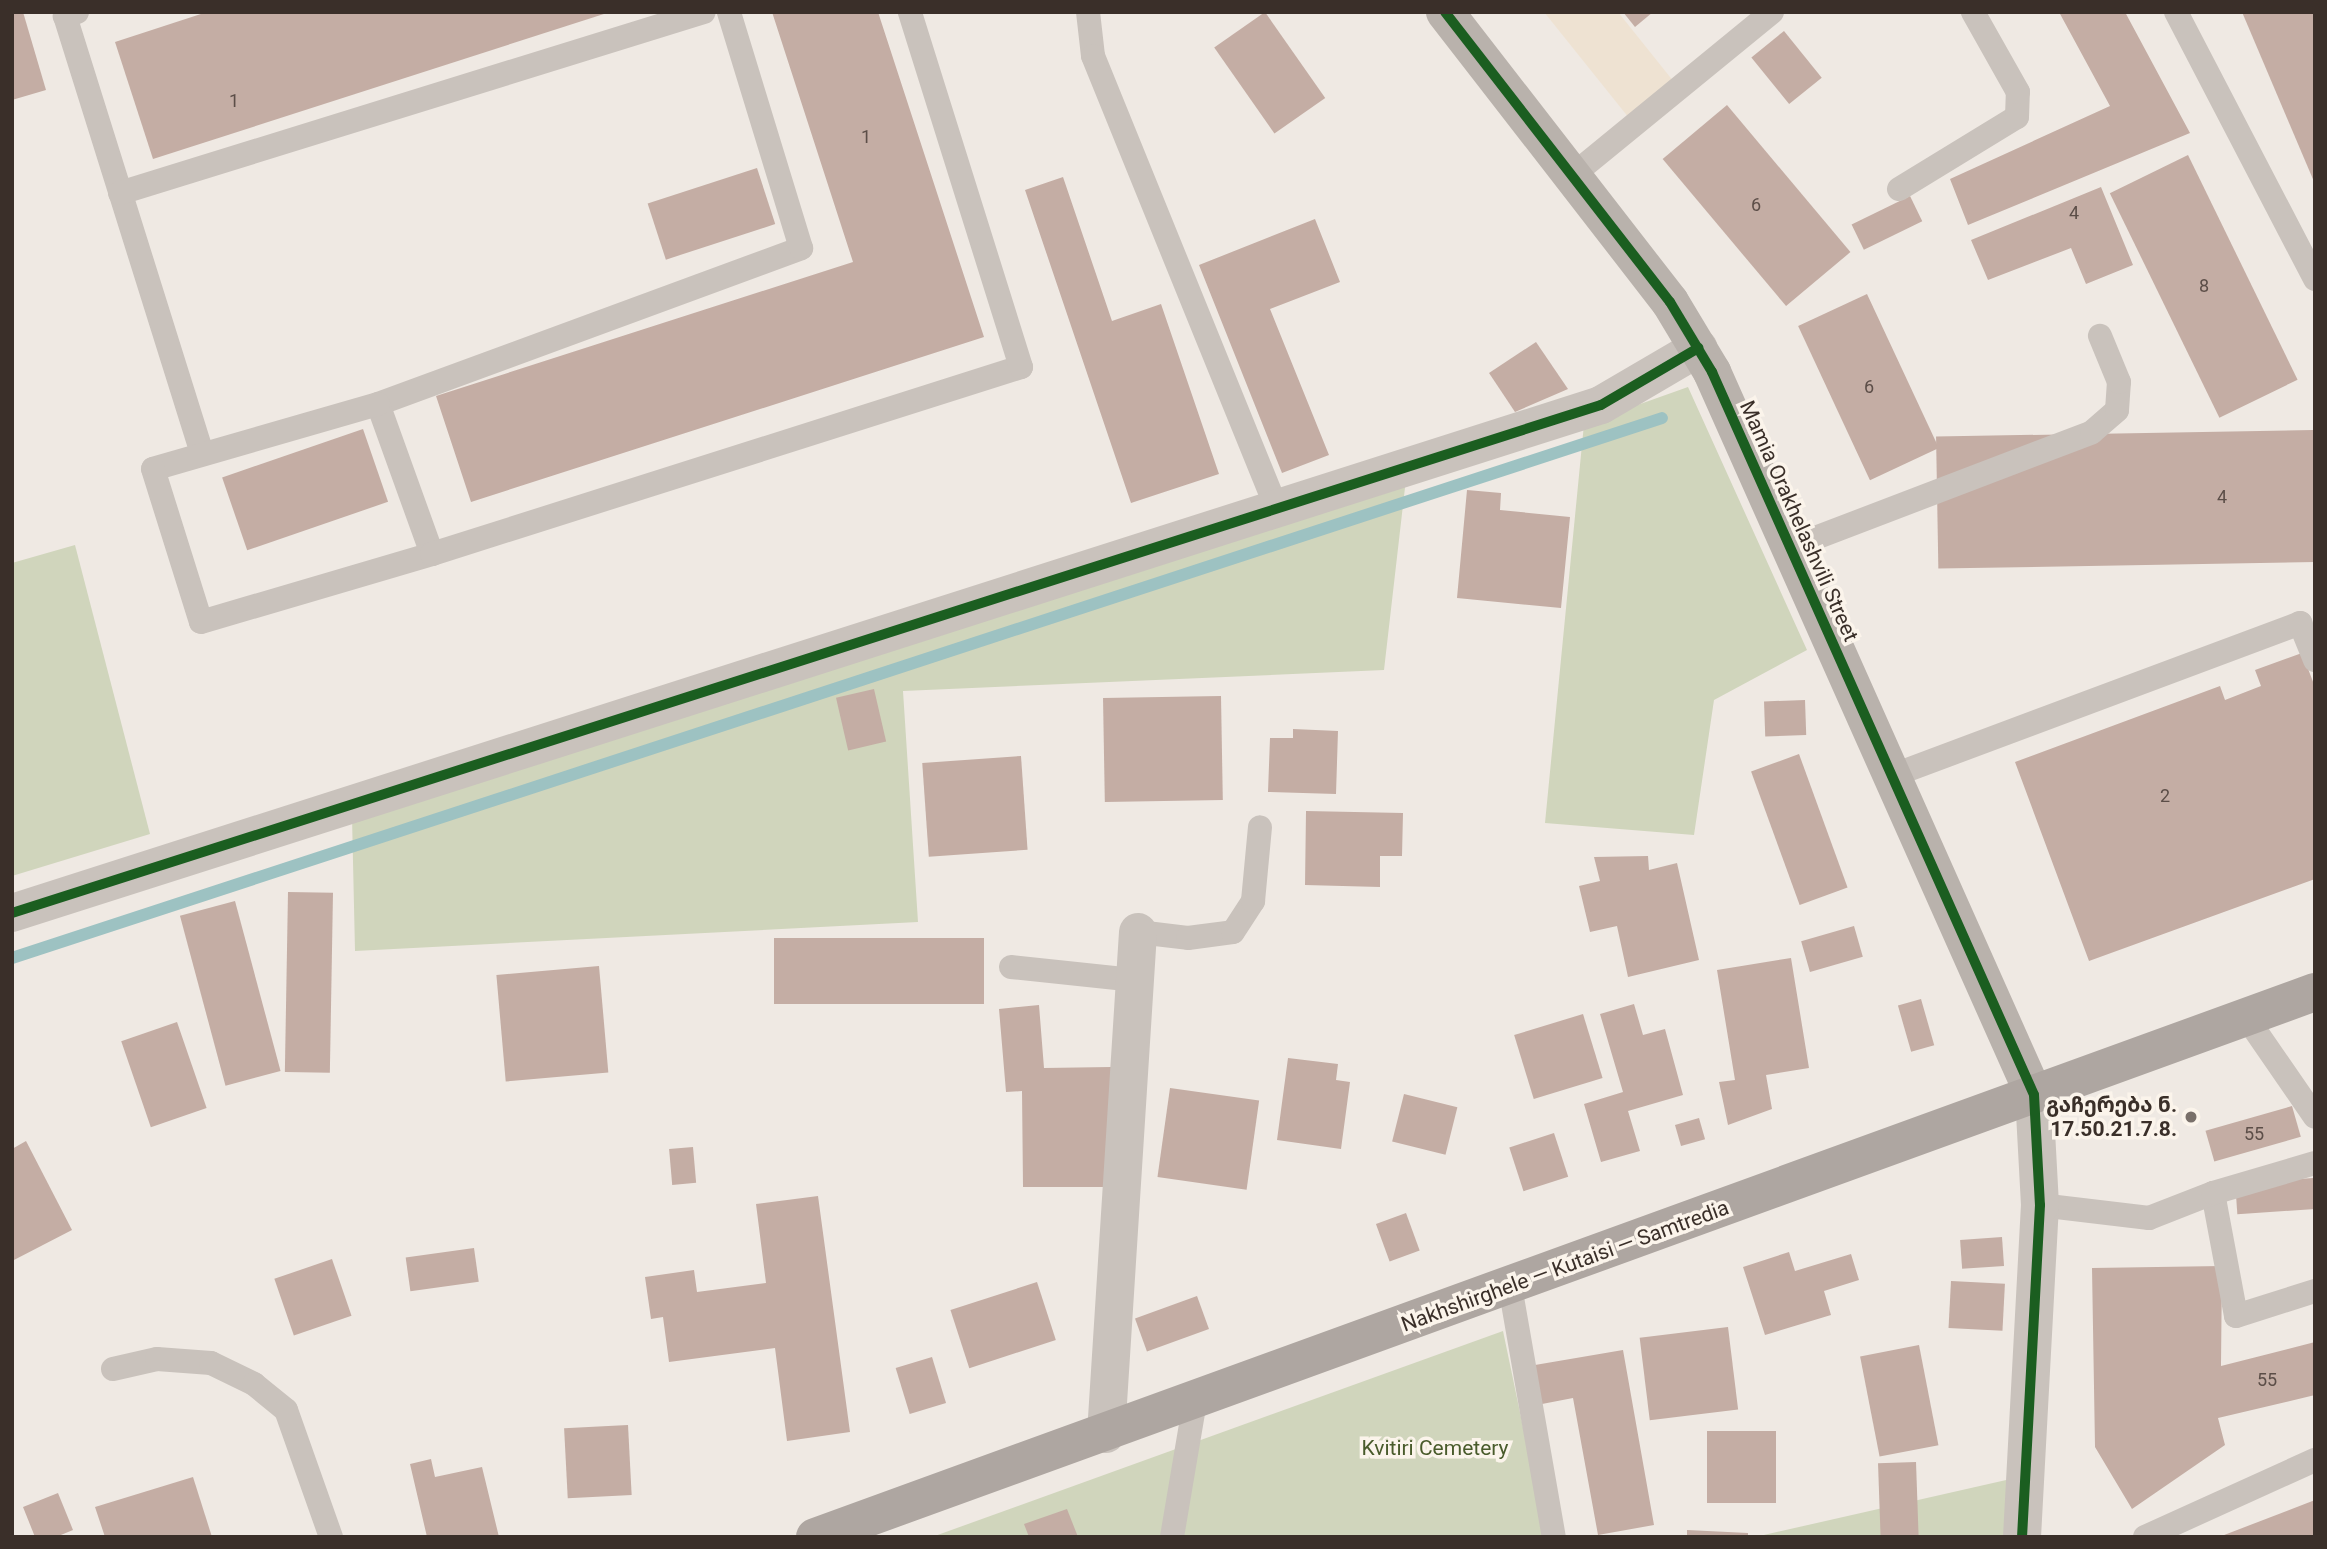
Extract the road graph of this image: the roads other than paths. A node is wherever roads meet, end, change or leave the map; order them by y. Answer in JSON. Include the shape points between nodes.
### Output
{"nodes":[{"id":1,"x":77,"y":12,"type":"edge"},
{"id":2,"x":704,"y":12,"type":"edge"},
{"id":3,"x":729,"y":12,"type":"edge"},
{"id":4,"x":910,"y":12,"type":"edge"},
{"id":5,"x":1088,"y":12,"type":"edge"},
{"id":6,"x":1445,"y":12,"type":"edge"},
{"id":7,"x":1772,"y":12,"type":"edge"},
{"id":8,"x":1973,"y":12,"type":"edge"},
{"id":9,"x":2176,"y":12,"type":"edge"},
{"id":10,"x":1574,"y":174,"type":"junction"},
{"id":11,"x":1899,"y":189,"type":"dead end"},
{"id":12,"x":120,"y":193,"type":"junction"},
{"id":13,"x":2315,"y":279,"type":"edge"},
{"id":14,"x":2100,"y":336,"type":"dead end"},
{"id":15,"x":1698,"y":348,"type":"junction"},
{"id":16,"x":378,"y":404,"type":"junction"},
{"id":17,"x":202,"y":453,"type":"junction"},
{"id":18,"x":1277,"y":510,"type":"junction"},
{"id":19,"x":1789,"y":548,"type":"junction"},
{"id":20,"x":432,"y":554,"type":"junction"},
{"id":21,"x":2315,"y":660,"type":"edge"},
{"id":22,"x":1894,"y":775,"type":"junction"},
{"id":23,"x":1260,"y":827,"type":"dead end"},
{"id":24,"x":12,"y":913,"type":"edge"},
{"id":25,"x":1138,"y":932,"type":"joint"},
{"id":26,"x":1011,"y":967,"type":"dead end"},
{"id":27,"x":1135,"y":979,"type":"junction"},
{"id":28,"x":2315,"y":992,"type":"edge"},
{"id":29,"x":2246,"y":1017,"type":"junction"},
{"id":30,"x":2034,"y":1095,"type":"junction"},
{"id":31,"x":2315,"y":1117,"type":"edge"},
{"id":32,"x":2315,"y":1163,"type":"edge"},
{"id":33,"x":2213,"y":1193,"type":"junction"},
{"id":34,"x":2040,"y":1205,"type":"junction"},
{"id":35,"x":1510,"y":1286,"type":"junction"},
{"id":36,"x":2315,"y":1291,"type":"edge"},
{"id":37,"x":113,"y":1369,"type":"dead end"},
{"id":38,"x":1195,"y":1401,"type":"junction"},
{"id":39,"x":1106,"y":1434,"type":"junction"},
{"id":40,"x":2315,"y":1460,"type":"edge"},
{"id":41,"x":331,"y":1537,"type":"edge"},
{"id":42,"x":815,"y":1537,"type":"edge"},
{"id":43,"x":1172,"y":1537,"type":"edge"},
{"id":44,"x":1554,"y":1537,"type":"edge"},
{"id":45,"x":2022,"y":1537,"type":"edge"},
{"id":46,"x":2147,"y":1537,"type":"edge"}],
"edges":[{"from":1,"to":12,"type":"lane","via":[[65,16]]},
{"from":2,"to":12,"type":"lane"},
{"from":3,"to":16,"type":"lane","via":[[801,248]]},
{"from":4,"to":20,"type":"lane","via":[[1021,367]]},
{"from":5,"to":18,"type":"lane","via":[[1093,56]]},
{"from":6,"to":10,"type":"street","name":"Mamia Orakhelashvili Street"},
{"from":7,"to":10,"type":"lane"},
{"from":8,"to":11,"type":"lane","via":[[2018,92],[2017,117]]},
{"from":9,"to":13,"type":"lane"},
{"from":10,"to":15,"type":"street","name":"Mamia Orakhelashvili Street","via":[[1670,302]]},
{"from":12,"to":17,"type":"lane"},
{"from":14,"to":19,"type":"lane","via":[[2119,382],[2117,410],[2092,432]]},
{"from":15,"to":18,"type":"street","via":[[1601,405]]},
{"from":15,"to":19,"type":"street","name":"Mamia Orakhelashvili Street"},
{"from":16,"to":17,"type":"lane"},
{"from":16,"to":20,"type":"lane"},
{"from":17,"to":20,"type":"lane","via":[[153,469],[201,622]]},
{"from":18,"to":24,"type":"street"},
{"from":19,"to":22,"type":"street","name":"Mamia Orakhelashvili Street"},
{"from":21,"to":22,"type":"lane","via":[[2300,623]]},
{"from":22,"to":30,"type":"street","name":"Mamia Orakhelashvili Street"},
{"from":23,"to":25,"type":"lane","via":[[1253,901],[1233,932],[1188,938]]},
{"from":25,"to":27,"type":"street"},
{"from":26,"to":27,"type":"lane"},
{"from":27,"to":39,"type":"street"},
{"from":28,"to":29,"type":"main road","name":"Nakhshirghele — Kutaisi — Samtredia"},
{"from":29,"to":30,"type":"main road","name":"Nakhshirghele — Kutaisi — Samtredia"},
{"from":29,"to":31,"type":"lane"},
{"from":30,"to":34,"type":"street"},
{"from":30,"to":35,"type":"main road","name":"Nakhshirghele — Kutaisi — Samtredia"},
{"from":32,"to":33,"type":"lane"},
{"from":33,"to":34,"type":"lane","via":[[2149,1218]]},
{"from":33,"to":36,"type":"lane","via":[[2236,1316]]},
{"from":34,"to":45,"type":"street"},
{"from":35,"to":38,"type":"main road","name":"Nakhshirghele — Kutaisi — Samtredia"},
{"from":35,"to":44,"type":"lane"},
{"from":37,"to":41,"type":"lane","via":[[157,1359],[211,1363],[254,1384],[286,1409]]},
{"from":38,"to":39,"type":"main road","name":"Nakhshirghele — Kutaisi — Samtredia"},
{"from":38,"to":43,"type":"lane"},
{"from":39,"to":42,"type":"main road","name":"Nakhshirghele — Kutaisi — Samtredia"},
{"from":40,"to":46,"type":"lane"}]}
